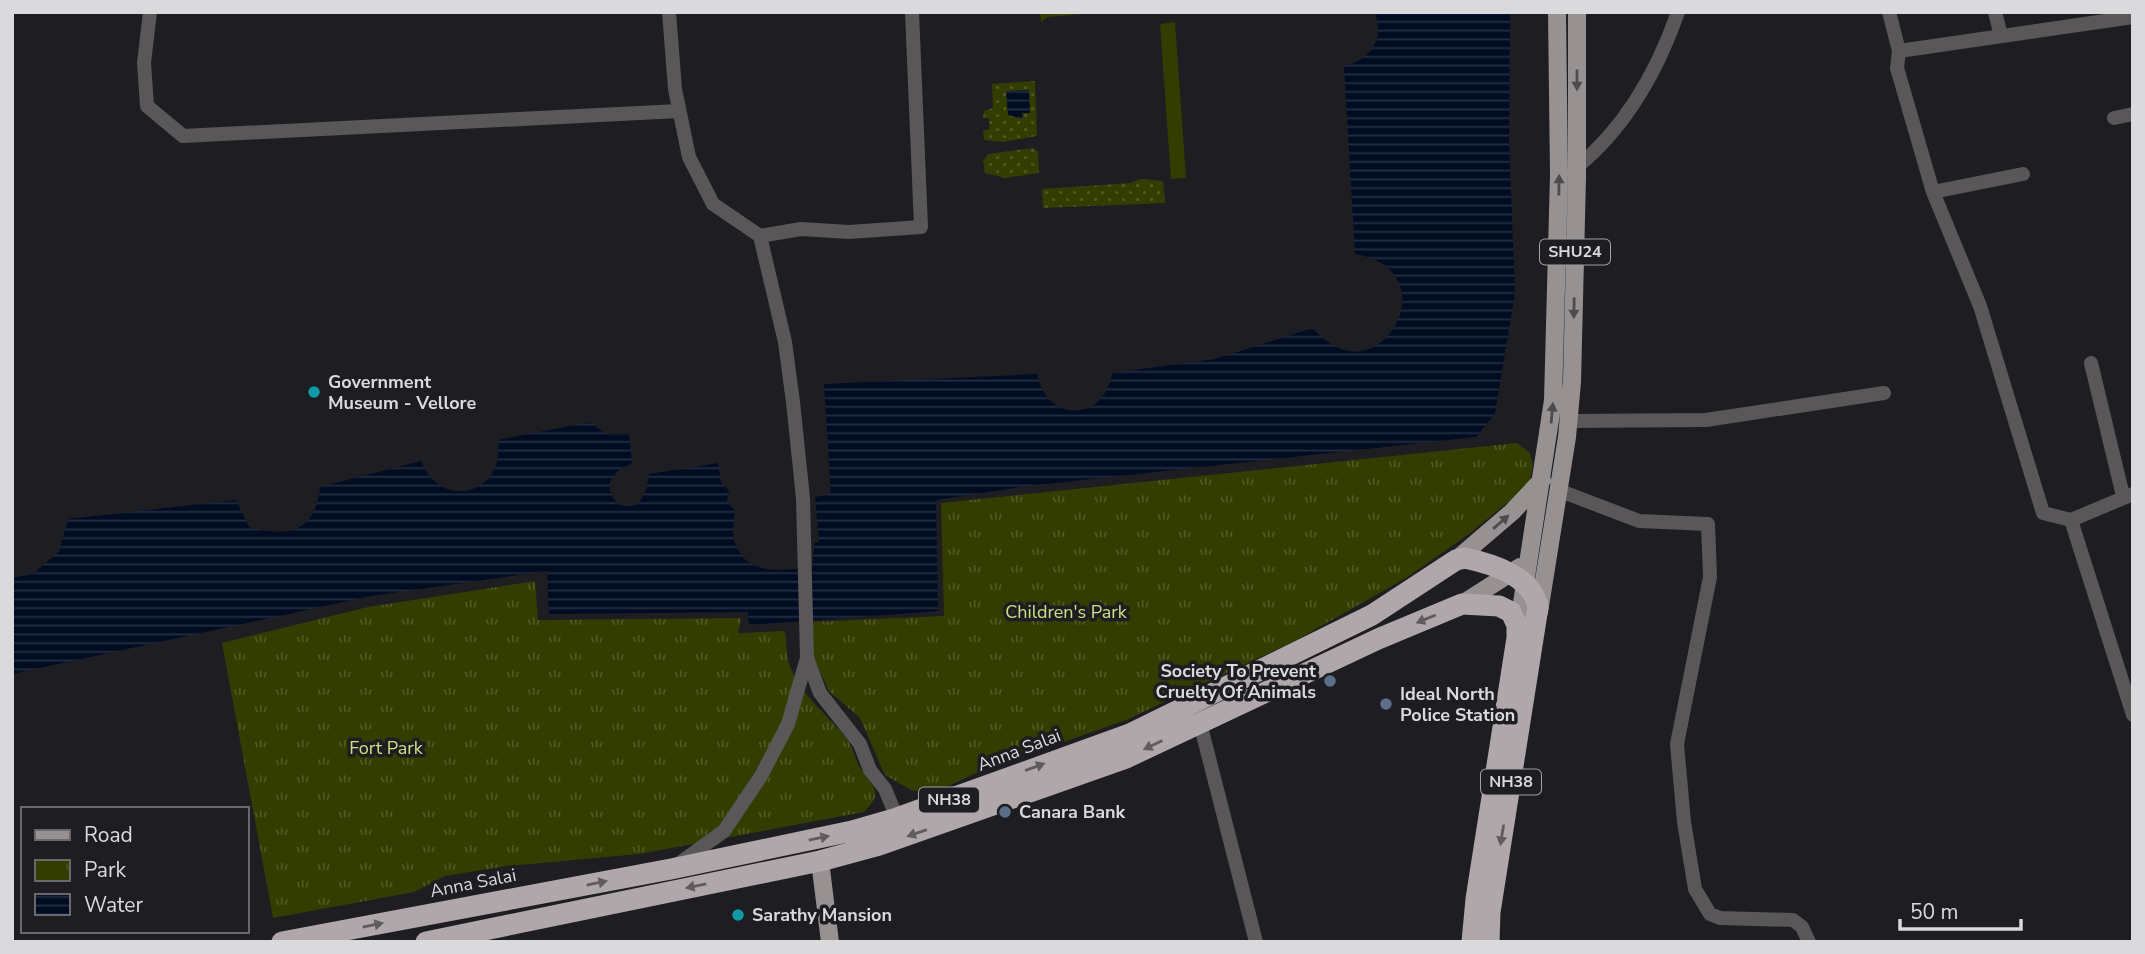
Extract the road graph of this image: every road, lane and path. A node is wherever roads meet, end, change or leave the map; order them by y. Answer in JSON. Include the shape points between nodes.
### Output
{"nodes":[{"id":1,"x":150,"y":12,"type":"edge"},
{"id":2,"x":669,"y":12,"type":"edge"},
{"id":3,"x":912,"y":12,"type":"edge"},
{"id":4,"x":1557,"y":12,"type":"edge"},
{"id":5,"x":1577,"y":12,"type":"edge"},
{"id":6,"x":1678,"y":12,"type":"edge"},
{"id":7,"x":1889,"y":12,"type":"edge"},
{"id":8,"x":1995,"y":12,"type":"edge"},
{"id":9,"x":2133,"y":17,"type":"edge"},
{"id":10,"x":2001,"y":36,"type":"junction"},
{"id":11,"x":1899,"y":51,"type":"junction"},
{"id":12,"x":680,"y":111,"type":"junction"},
{"id":13,"x":2133,"y":114,"type":"edge"},
{"id":14,"x":2114,"y":118,"type":"dead end"},
{"id":15,"x":1577,"y":167,"type":"junction"},
{"id":16,"x":2023,"y":174,"type":"dead end"},
{"id":17,"x":1933,"y":192,"type":"junction"},
{"id":18,"x":760,"y":236,"type":"junction"},
{"id":19,"x":2091,"y":363,"type":"dead end"},
{"id":20,"x":1884,"y":393,"type":"dead end"},
{"id":21,"x":1568,"y":421,"type":"junction"},
{"id":22,"x":1542,"y":480,"type":"junction"},
{"id":23,"x":1558,"y":490,"type":"junction"},
{"id":24,"x":2128,"y":495,"type":"edge"},
{"id":25,"x":2071,"y":520,"type":"junction"},
{"id":26,"x":1456,"y":560,"type":"junction"},
{"id":27,"x":1528,"y":561,"type":"junction"},
{"id":28,"x":1518,"y":578,"type":"junction"},
{"id":29,"x":1462,"y":604,"type":"junction"},
{"id":30,"x":1538,"y":622,"type":"junction"},
{"id":31,"x":1517,"y":638,"type":"junction"},
{"id":32,"x":807,"y":658,"type":"junction"},
{"id":33,"x":2133,"y":715,"type":"edge"},
{"id":34,"x":1200,"y":723,"type":"junction"},
{"id":35,"x":897,"y":818,"type":"junction"},
{"id":36,"x":820,"y":861,"type":"junction"},
{"id":37,"x":671,"y":869,"type":"junction"},
{"id":38,"x":282,"y":942,"type":"edge"},
{"id":39,"x":426,"y":942,"type":"edge"},
{"id":40,"x":830,"y":942,"type":"edge"},
{"id":41,"x":1256,"y":942,"type":"edge"},
{"id":42,"x":1472,"y":942,"type":"edge"},
{"id":43,"x":1489,"y":942,"type":"edge"},
{"id":44,"x":1809,"y":942,"type":"edge"}],
"edges":[{"from":1,"to":12,"type":"street","via":[[144,63],[147,106],[183,136]]},
{"from":2,"to":12,"type":"street"},
{"from":3,"to":18,"type":"street","via":[[920,227],[849,232],[801,229]]},
{"from":22,"to":4,"type":"main road","number":"SHU24","one_way":true,"via":[[1553,400],[1558,294]]},
{"from":5,"to":15,"type":"main road","number":"SHU24","one_way":true},
{"from":6,"to":15,"type":"street","via":[[1632,107],[1616,131]]},
{"from":7,"to":11,"type":"street"},
{"from":8,"to":10,"type":"street"},
{"from":9,"to":10,"type":"street"},
{"from":10,"to":11,"type":"street"},
{"from":11,"to":17,"type":"street","via":[[1897,68]]},
{"from":12,"to":18,"type":"street","via":[[690,157],[713,204]]},
{"from":13,"to":14,"type":"street"},
{"from":15,"to":21,"type":"main road","number":"SHU24","one_way":true},
{"from":16,"to":17,"type":"street"},
{"from":17,"to":25,"type":"street","via":[[1980,306],[2043,513]]},
{"from":18,"to":32,"type":"street","via":[[785,342],[803,499]]},
{"from":19,"to":24,"type":"street"},
{"from":20,"to":21,"type":"street","via":[[1706,420]]},
{"from":21,"to":23,"type":"main road","number":"SHU24"},
{"from":26,"to":22,"type":"main road","one_way":true},
{"from":22,"to":27,"type":"main road","number":"SHU24"},
{"from":23,"to":27,"type":"main road","via":[[1541,543]]},
{"from":23,"to":30,"type":"main road","number":"SHU24"},
{"from":23,"to":44,"type":"street","via":[[1639,521],[1708,524],[1710,577],[1677,744],[1695,889],[1710,914],[1731,920],[1793,920]]},
{"from":24,"to":25,"type":"street"},
{"from":25,"to":33,"type":"street"},
{"from":26,"to":28,"type":"highway","via":[[1476,561]]},
{"from":35,"to":26,"type":"highway","name":"Anna Salai","number":"NH38","one_way":true,"via":[[1130,734],[1372,615]]},
{"from":27,"to":28,"type":"main road"},
{"from":28,"to":29,"type":"main road"},
{"from":28,"to":30,"type":"highway","number":"NH38","via":[[1536,596]]},
{"from":28,"to":31,"type":"main road"},
{"from":29,"to":31,"type":"highway","number":"NH38","via":[[1499,606],[1511,612]]},
{"from":29,"to":34,"type":"highway","number":"NH38","one_way":true},
{"from":30,"to":43,"type":"highway","number":"NH38","one_way":true,"via":[[1490,912]]},
{"from":31,"to":42,"type":"highway","number":"NH38"},
{"from":32,"to":35,"type":"street","via":[[820,693],[860,744]]},
{"from":32,"to":37,"type":"street","via":[[788,724],[761,776],[724,831]]},
{"from":34,"to":36,"type":"highway","number":"NH38","one_way":true,"via":[[1126,758],[879,845]]},
{"from":34,"to":41,"type":"street"},
{"from":37,"to":35,"type":"highway","name":"Anna Salai","number":"NH38","one_way":true},
{"from":36,"to":39,"type":"highway","number":"NH38","one_way":true},
{"from":36,"to":40,"type":"main road"},
{"from":38,"to":37,"type":"highway","name":"Anna Salai","number":"NH38","one_way":true}]}
